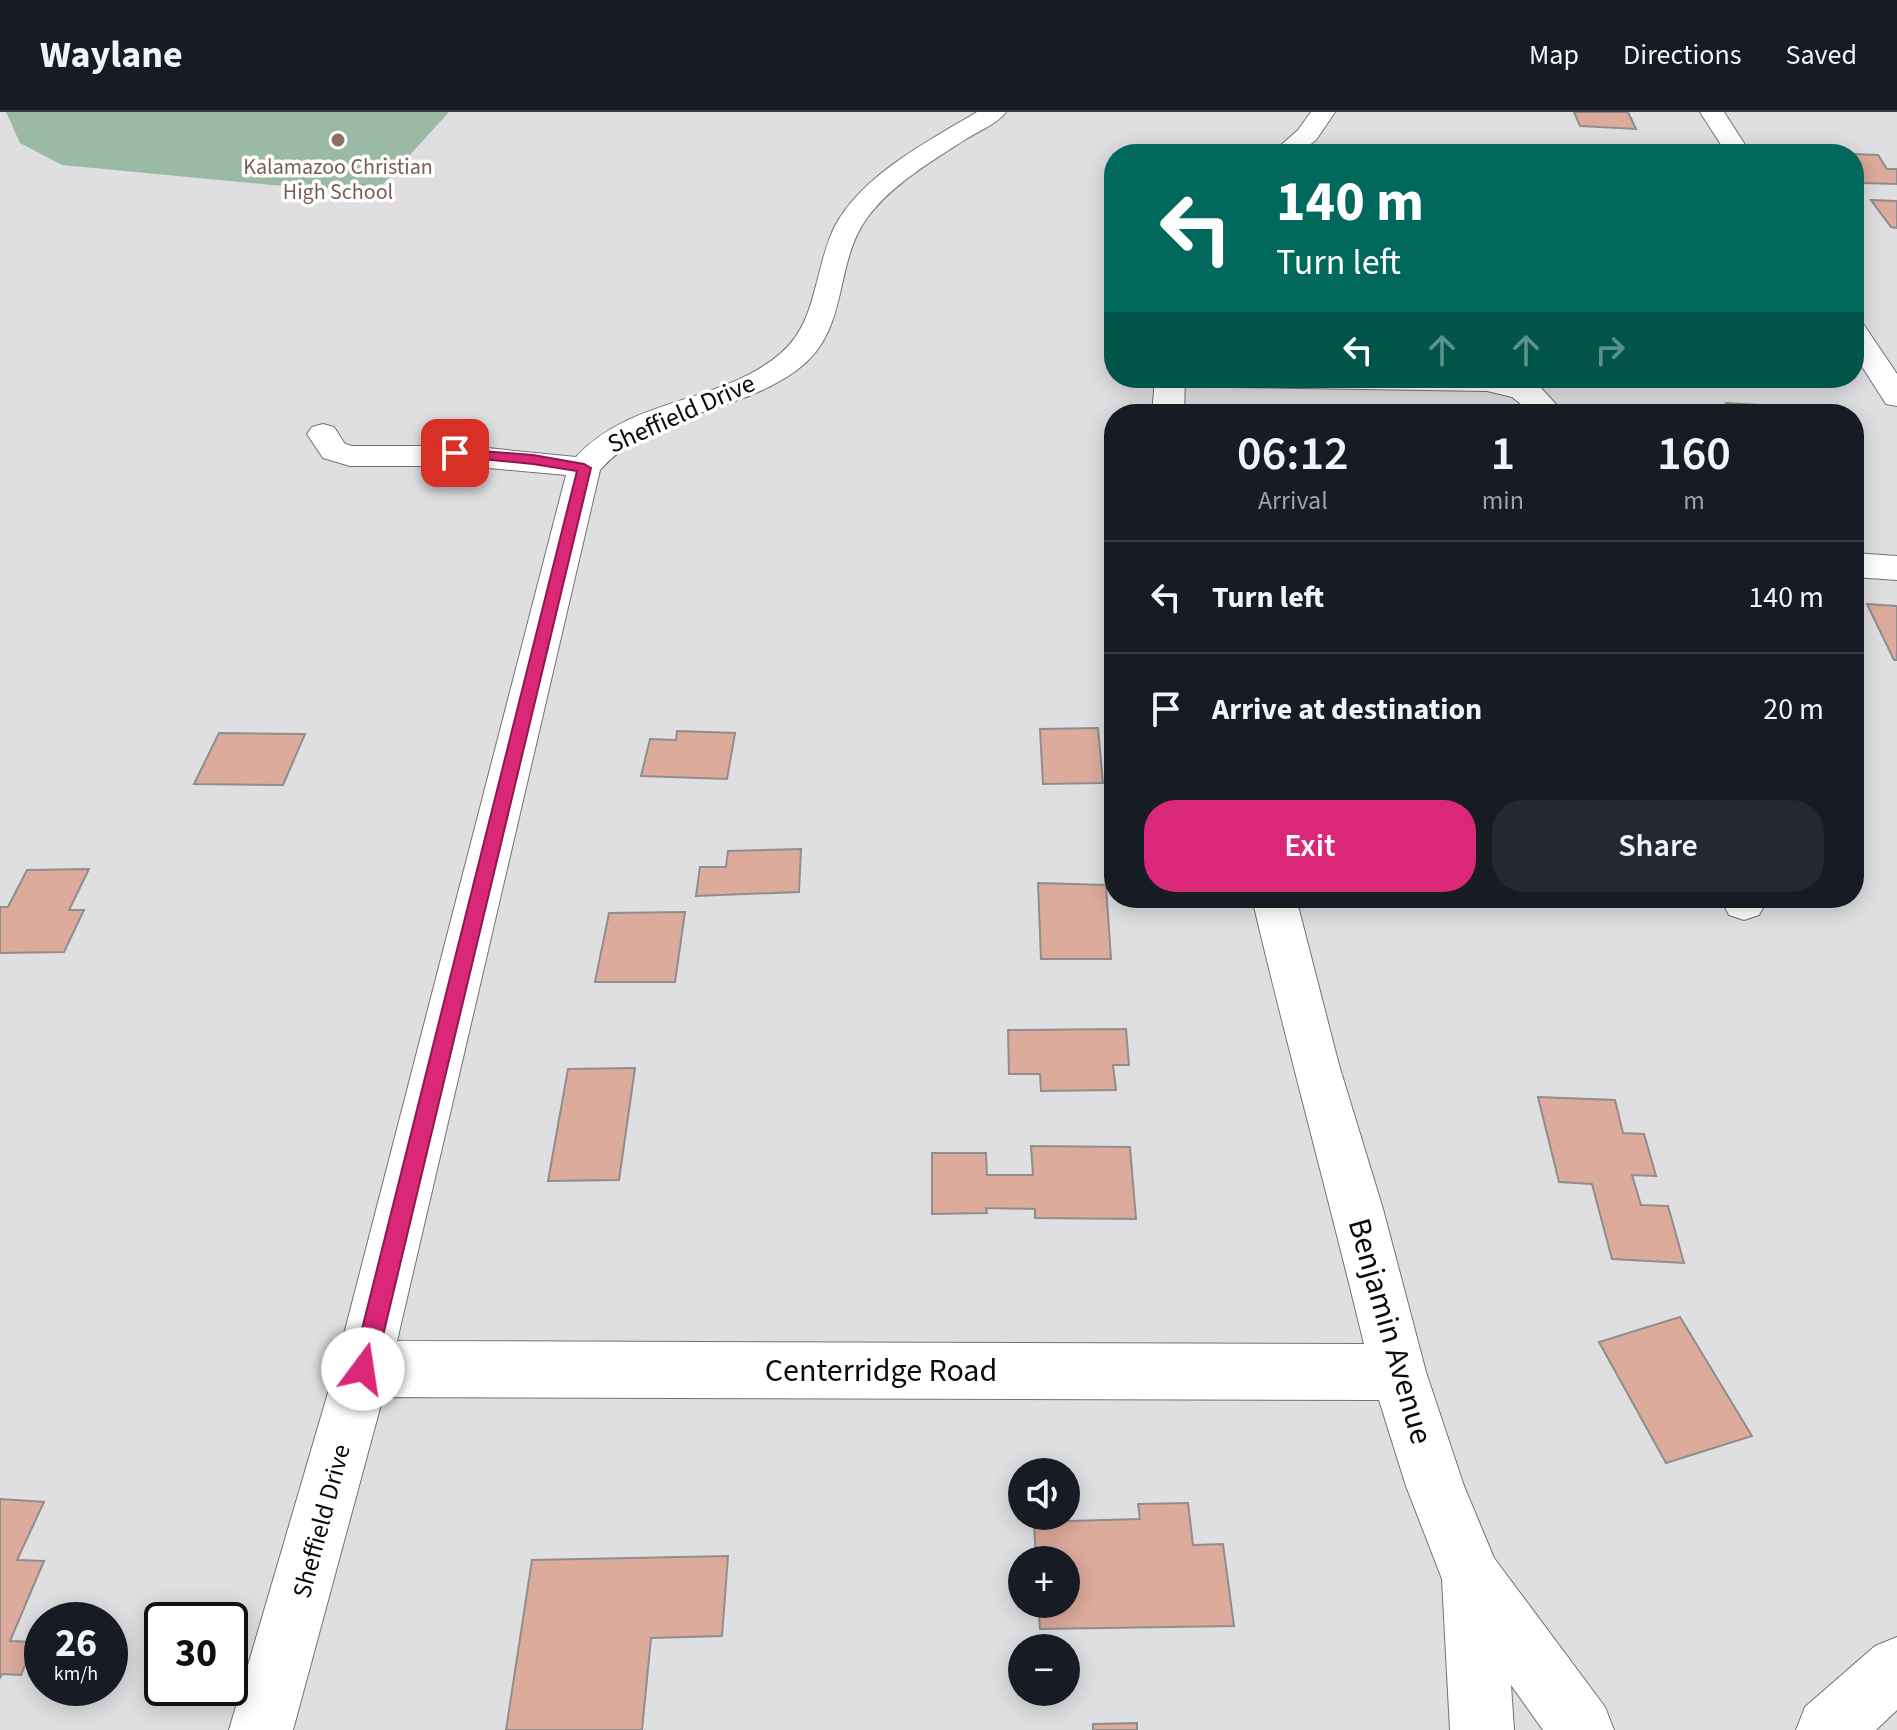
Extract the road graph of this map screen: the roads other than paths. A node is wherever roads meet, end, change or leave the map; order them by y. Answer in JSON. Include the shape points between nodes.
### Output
{"nodes":[{"id":1,"x":994,"y":112,"type":"edge"},
{"id":2,"x":1323,"y":112,"type":"edge"},
{"id":3,"x":1712,"y":112,"type":"edge"},
{"id":4,"x":1296,"y":144,"type":"edge"},
{"id":5,"x":1733,"y":144,"type":"edge"},
{"id":6,"x":1864,"y":346,"type":"edge"},
{"id":7,"x":1522,"y":388,"type":"edge"},
{"id":8,"x":1897,"y":397,"type":"edge"},
{"id":9,"x":1544,"y":404,"type":"edge"},
{"id":10,"x":323,"y":434,"type":"dead end"},
{"id":11,"x":584,"y":468,"type":"junction"},
{"id":12,"x":1864,"y":566,"type":"edge"},
{"id":13,"x":1897,"y":568,"type":"edge"},
{"id":14,"x":1276,"y":908,"type":"edge"},
{"id":15,"x":363,"y":1369,"type":"junction"},
{"id":16,"x":1398,"y":1372,"type":"junction"},
{"id":17,"x":1472,"y":1579,"type":"junction"},
{"id":18,"x":1897,"y":1668,"type":"edge"},
{"id":19,"x":261,"y":1730,"type":"edge"},
{"id":20,"x":1482,"y":1730,"type":"edge"},
{"id":21,"x":1582,"y":1730,"type":"edge"},
{"id":22,"x":1828,"y":1730,"type":"edge"}],
"edges":[{"from":1,"to":11,"type":"street","name":"Sheffield Drive","via":[[939,145],[852,219],[814,336],[786,364],[616,437],[597,449]]},
{"from":2,"to":4,"type":"street"},
{"from":3,"to":5,"type":"street"},
{"from":6,"to":8,"type":"street"},
{"from":7,"to":9,"type":"street"},
{"from":10,"to":11,"type":"street","via":[[334,451],[350,456],[455,453]]},
{"from":11,"to":15,"type":"street","name":"Sheffield Drive"},
{"from":12,"to":13,"type":"street"},
{"from":14,"to":16,"type":"street","name":"Benjamin Avenue"},
{"from":15,"to":16,"type":"street","name":"Centerridge Road"},
{"from":15,"to":19,"type":"street","name":"Sheffield Drive"},
{"from":16,"to":17,"type":"street","name":"Benjamin Avenue"},
{"from":17,"to":20,"type":"street"},
{"from":17,"to":21,"type":"street","name":"Benjamin Avenue"},
{"from":18,"to":22,"type":"street"}]}
